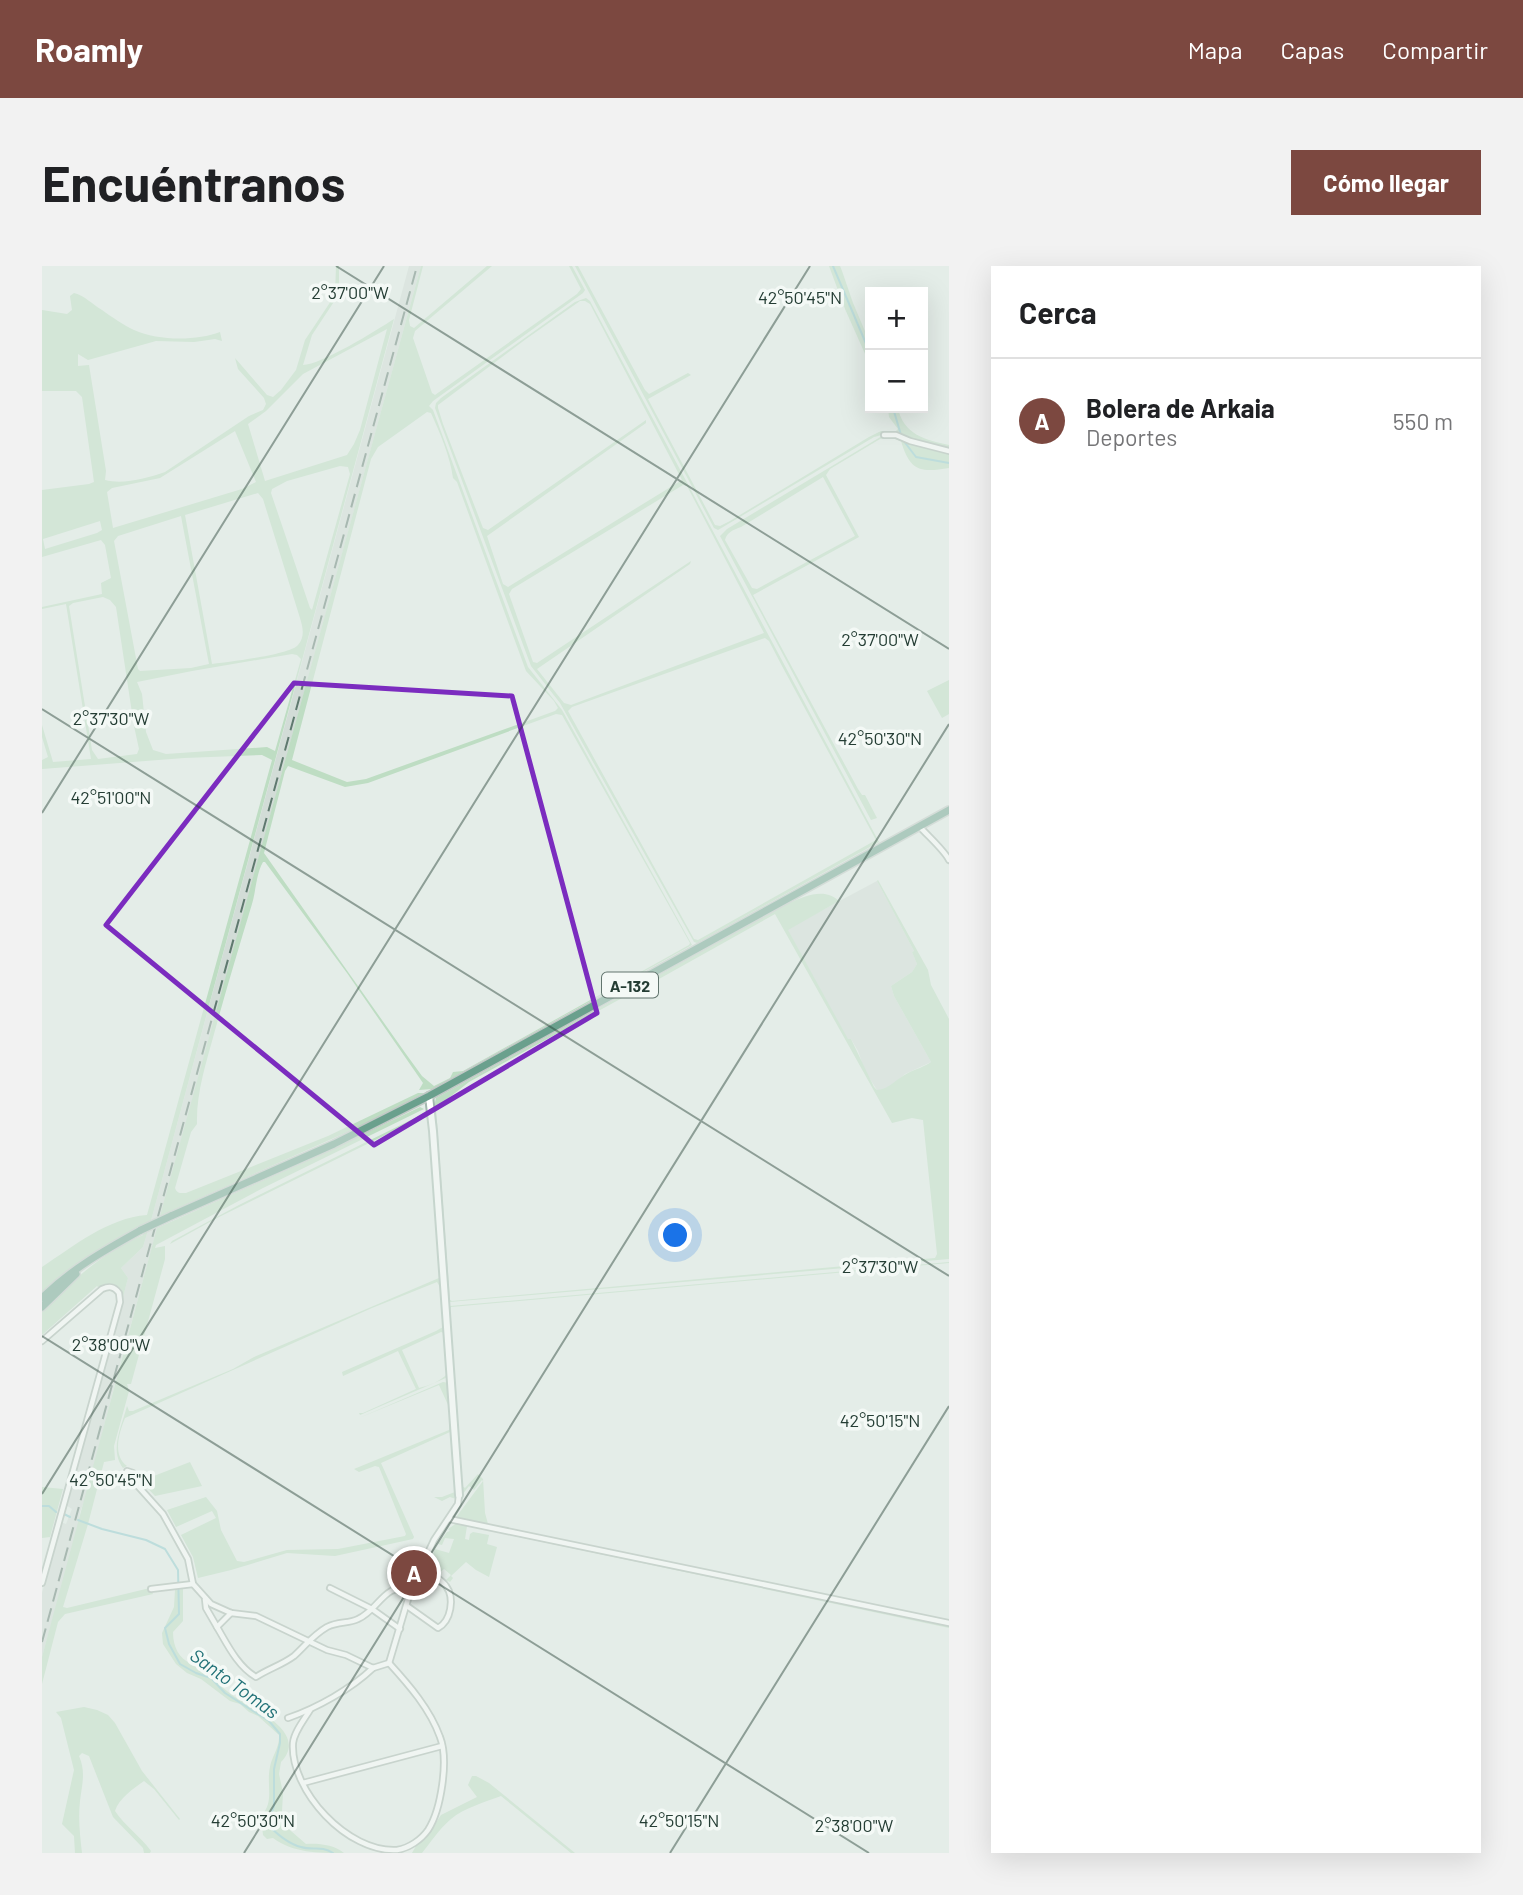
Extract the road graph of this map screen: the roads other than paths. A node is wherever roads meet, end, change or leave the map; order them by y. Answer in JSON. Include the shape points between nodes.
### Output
{"nodes":[{"id":1,"x":884,"y":435,"type":"dead end"},
{"id":2,"x":949,"y":451,"type":"edge"},
{"id":3,"x":949,"y":810,"type":"edge"},
{"id":4,"x":919,"y":826,"type":"junction"},
{"id":5,"x":949,"y":860,"type":"edge"},
{"id":6,"x":429,"y":1096,"type":"junction"},
{"id":7,"x":107,"y":1250,"type":"junction"},
{"id":8,"x":42,"y":1298,"type":"edge"},
{"id":9,"x":42,"y":1307,"type":"edge"},
{"id":10,"x":42,"y":1341,"type":"edge"},
{"id":11,"x":141,"y":1488,"type":"dead end"},
{"id":12,"x":459,"y":1495,"type":"joint"},
{"id":13,"x":449,"y":1519,"type":"junction"},
{"id":14,"x":421,"y":1570,"type":"junction"},
{"id":15,"x":42,"y":1583,"type":"edge"},
{"id":16,"x":193,"y":1584,"type":"junction"},
{"id":17,"x":330,"y":1588,"type":"dead end"},
{"id":18,"x":151,"y":1589,"type":"dead end"},
{"id":19,"x":411,"y":1589,"type":"junction"},
{"id":20,"x":205,"y":1599,"type":"junction"},
{"id":21,"x":407,"y":1606,"type":"junction"},
{"id":22,"x":372,"y":1609,"type":"junction"},
{"id":23,"x":231,"y":1613,"type":"junction"},
{"id":24,"x":949,"y":1623,"type":"edge"},
{"id":25,"x":217,"y":1627,"type":"junction"},
{"id":26,"x":400,"y":1629,"type":"junction"},
{"id":27,"x":306,"y":1641,"type":"junction"},
{"id":28,"x":389,"y":1663,"type":"junction"},
{"id":29,"x":373,"y":1668,"type":"junction"},
{"id":30,"x":310,"y":1710,"type":"junction"},
{"id":31,"x":288,"y":1718,"type":"dead end"},
{"id":32,"x":442,"y":1746,"type":"junction"},
{"id":33,"x":303,"y":1783,"type":"junction"}],
"edges":[{"from":1,"to":2,"type":"street"},
{"from":3,"to":4,"type":"main road","number":"A-132"},
{"from":4,"to":5,"type":"street"},
{"from":4,"to":6,"type":"main road","number":"A-132"},
{"from":6,"to":7,"type":"main road","number":"A-132","bridge":true},
{"from":6,"to":12,"type":"street"},
{"from":7,"to":8,"type":"main road","number":"A-132","via":[[78,1267]]},
{"from":7,"to":9,"type":"main road","number":"A-132"},
{"from":10,"to":15,"type":"street","via":[[102,1289],[113,1287],[119,1293]]},
{"from":11,"to":16,"type":"street","via":[[170,1525],[188,1559]]},
{"from":12,"to":13,"type":"street"},
{"from":13,"to":14,"type":"street"},
{"from":13,"to":24,"type":"street"},
{"from":14,"to":19,"type":"street"},
{"from":14,"to":21,"type":"street","via":[[447,1587],[447,1620],[438,1628]]},
{"from":16,"to":18,"type":"street"},
{"from":16,"to":20,"type":"street"},
{"from":17,"to":22,"type":"street"},
{"from":19,"to":21,"type":"street"},
{"from":19,"to":22,"type":"street","via":[[402,1587],[388,1593]]},
{"from":20,"to":23,"type":"street"},
{"from":20,"to":25,"type":"street"},
{"from":21,"to":26,"type":"street"},
{"from":22,"to":26,"type":"street"},
{"from":22,"to":27,"type":"street","via":[[356,1620],[324,1628]]},
{"from":23,"to":25,"type":"street"},
{"from":23,"to":27,"type":"street","via":[[256,1616]]},
{"from":25,"to":27,"type":"street","via":[[240,1663],[256,1678],[294,1655]]},
{"from":26,"to":28,"type":"street"},
{"from":27,"to":29,"type":"street"},
{"from":28,"to":29,"type":"street"},
{"from":28,"to":32,"type":"street","via":[[430,1717]]},
{"from":29,"to":30,"type":"street"},
{"from":30,"to":31,"type":"street"},
{"from":30,"to":33,"type":"street","via":[[293,1739]]},
{"from":32,"to":33,"type":"street"},
{"from":32,"to":33,"type":"street","via":[[441,1789],[433,1819],[427,1832],[404,1848],[376,1849],[358,1843],[329,1821]]}]}
